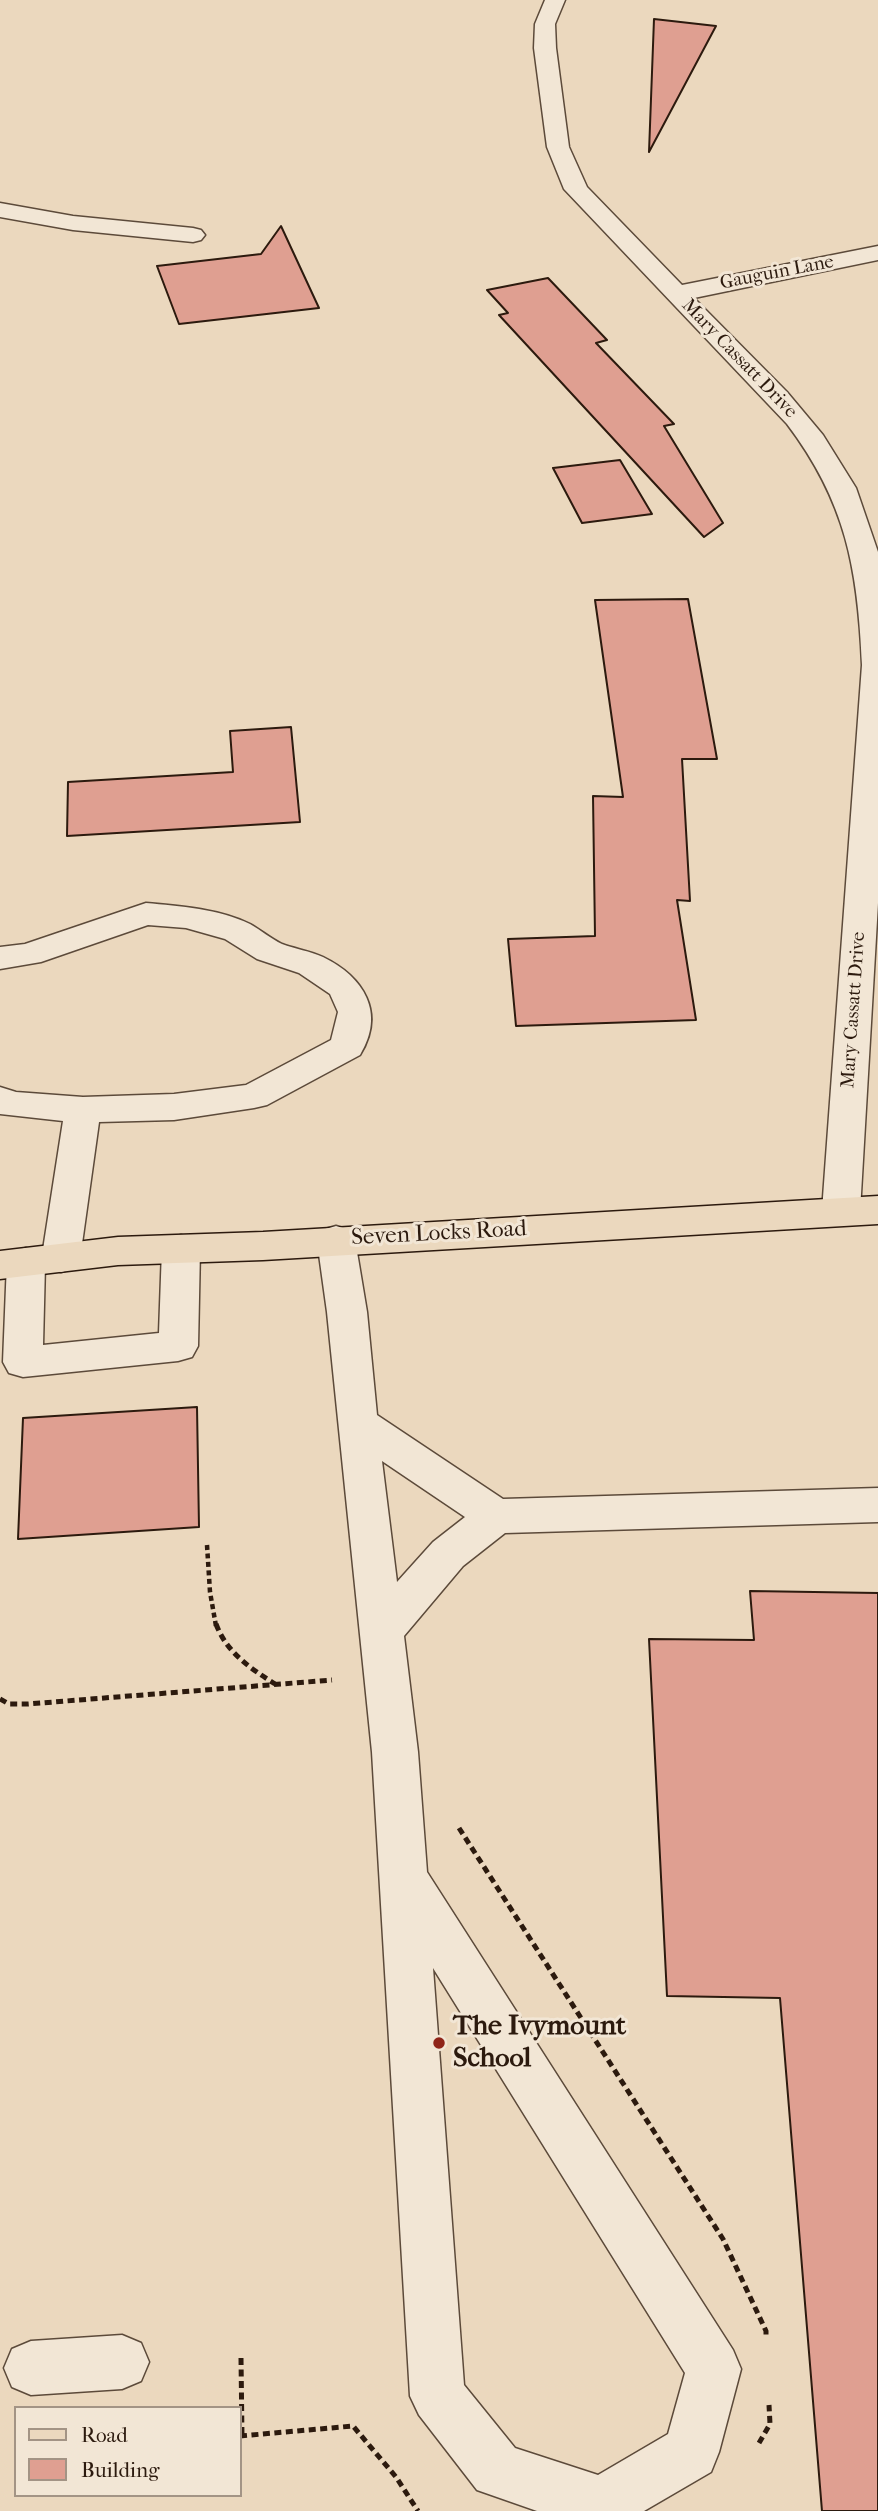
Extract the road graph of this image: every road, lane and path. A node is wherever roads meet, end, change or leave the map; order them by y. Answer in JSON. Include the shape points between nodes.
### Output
{"nodes":[{"id":1,"x":555,"y":0,"type":"edge"},
{"id":2,"x":0,"y":210,"type":"edge"},
{"id":3,"x":193,"y":235,"type":"dead end"},
{"id":4,"x":878,"y":253,"type":"edge"},
{"id":5,"x":676,"y":293,"type":"junction"},
{"id":6,"x":0,"y":958,"type":"edge"},
{"id":7,"x":0,"y":1099,"type":"edge"},
{"id":8,"x":83,"y":1110,"type":"junction"},
{"id":9,"x":860,"y":1210,"type":"edge"},
{"id":10,"x":336,"y":1240,"type":"junction"},
{"id":11,"x":181,"y":1249,"type":"junction"},
{"id":12,"x":29,"y":1262,"type":"edge"},
{"id":13,"x":357,"y":1423,"type":"junction"},
{"id":14,"x":878,"y":1505,"type":"edge"},
{"id":15,"x":496,"y":1516,"type":"junction"},
{"id":16,"x":206,"y":1545,"type":"dead end"},
{"id":17,"x":380,"y":1632,"type":"junction"},
{"id":18,"x":332,"y":1667,"type":"dead end"},
{"id":19,"x":276,"y":1685,"type":"junction"},
{"id":20,"x":0,"y":1699,"type":"edge"},
{"id":21,"x":453,"y":1818,"type":"dead end"},
{"id":22,"x":403,"y":1877,"type":"junction"},
{"id":23,"x":766,"y":2344,"type":"dead end"},
{"id":24,"x":241,"y":2358,"type":"dead end"},
{"id":25,"x":121,"y":2362,"type":"dead end"},
{"id":26,"x":31,"y":2368,"type":"dead end"},
{"id":27,"x":769,"y":2397,"type":"dead end"},
{"id":28,"x":241,"y":2406,"type":"edge"},
{"id":29,"x":242,"y":2436,"type":"edge"},
{"id":30,"x":758,"y":2446,"type":"dead end"},
{"id":31,"x":418,"y":2511,"type":"edge"}],
"edges":[{"from":1,"to":5,"type":"street","name":"Mary Cassatt Drive","via":[[545,24],[545,48],[558,147],[568,174],[598,214]]},
{"from":2,"to":3,"type":"street","via":[[73,223]]},
{"from":4,"to":5,"type":"street","name":"Gauguin Lane"},
{"from":5,"to":9,"type":"street","name":"Mary Cassatt Drive","via":[[785,403],[835,476],[864,552],[875,607],[877,665]]},
{"from":6,"to":8,"type":"street","via":[[29,954],[146,914],[187,917],[237,932],[269,951],[311,965],[345,988],[355,1012],[347,1047],[254,1096],[174,1107]]},
{"from":7,"to":8,"type":"street","via":[[9,1104]]},
{"from":8,"to":12,"type":"street"},
{"from":9,"to":10,"type":"main road","name":"Seven Locks Road"},
{"from":10,"to":11,"type":"main road","name":"Seven Locks Road"},
{"from":10,"to":13,"type":"street"},
{"from":11,"to":12,"type":"main road","name":"Seven Locks Road"},
{"from":11,"to":12,"type":"street","via":[[178,1346],[23,1362]]},
{"from":13,"to":15,"type":"street"},
{"from":13,"to":17,"type":"street"},
{"from":14,"to":15,"type":"street"},
{"from":15,"to":17,"type":"street","via":[[447,1554]]},
{"from":16,"to":19,"type":"path","via":[[210,1611],[219,1637],[235,1658]]},
{"from":17,"to":22,"type":"street","via":[[395,1752]]},
{"from":18,"to":19,"type":"path","via":[[333,1680]]},
{"from":19,"to":20,"type":"path","via":[[28,1704]]},
{"from":21,"to":23,"type":"path","via":[[723,2239],[766,2331]]},
{"from":22,"to":22,"type":"street","via":[[438,2396],[497,2470],[602,2504],[691,2452],[714,2370]]},
{"from":24,"to":28,"type":"path"},
{"from":25,"to":26,"type":"street"},
{"from":27,"to":30,"type":"path","via":[[770,2424]]},
{"from":29,"to":31,"type":"path","via":[[353,2426]]}]}
